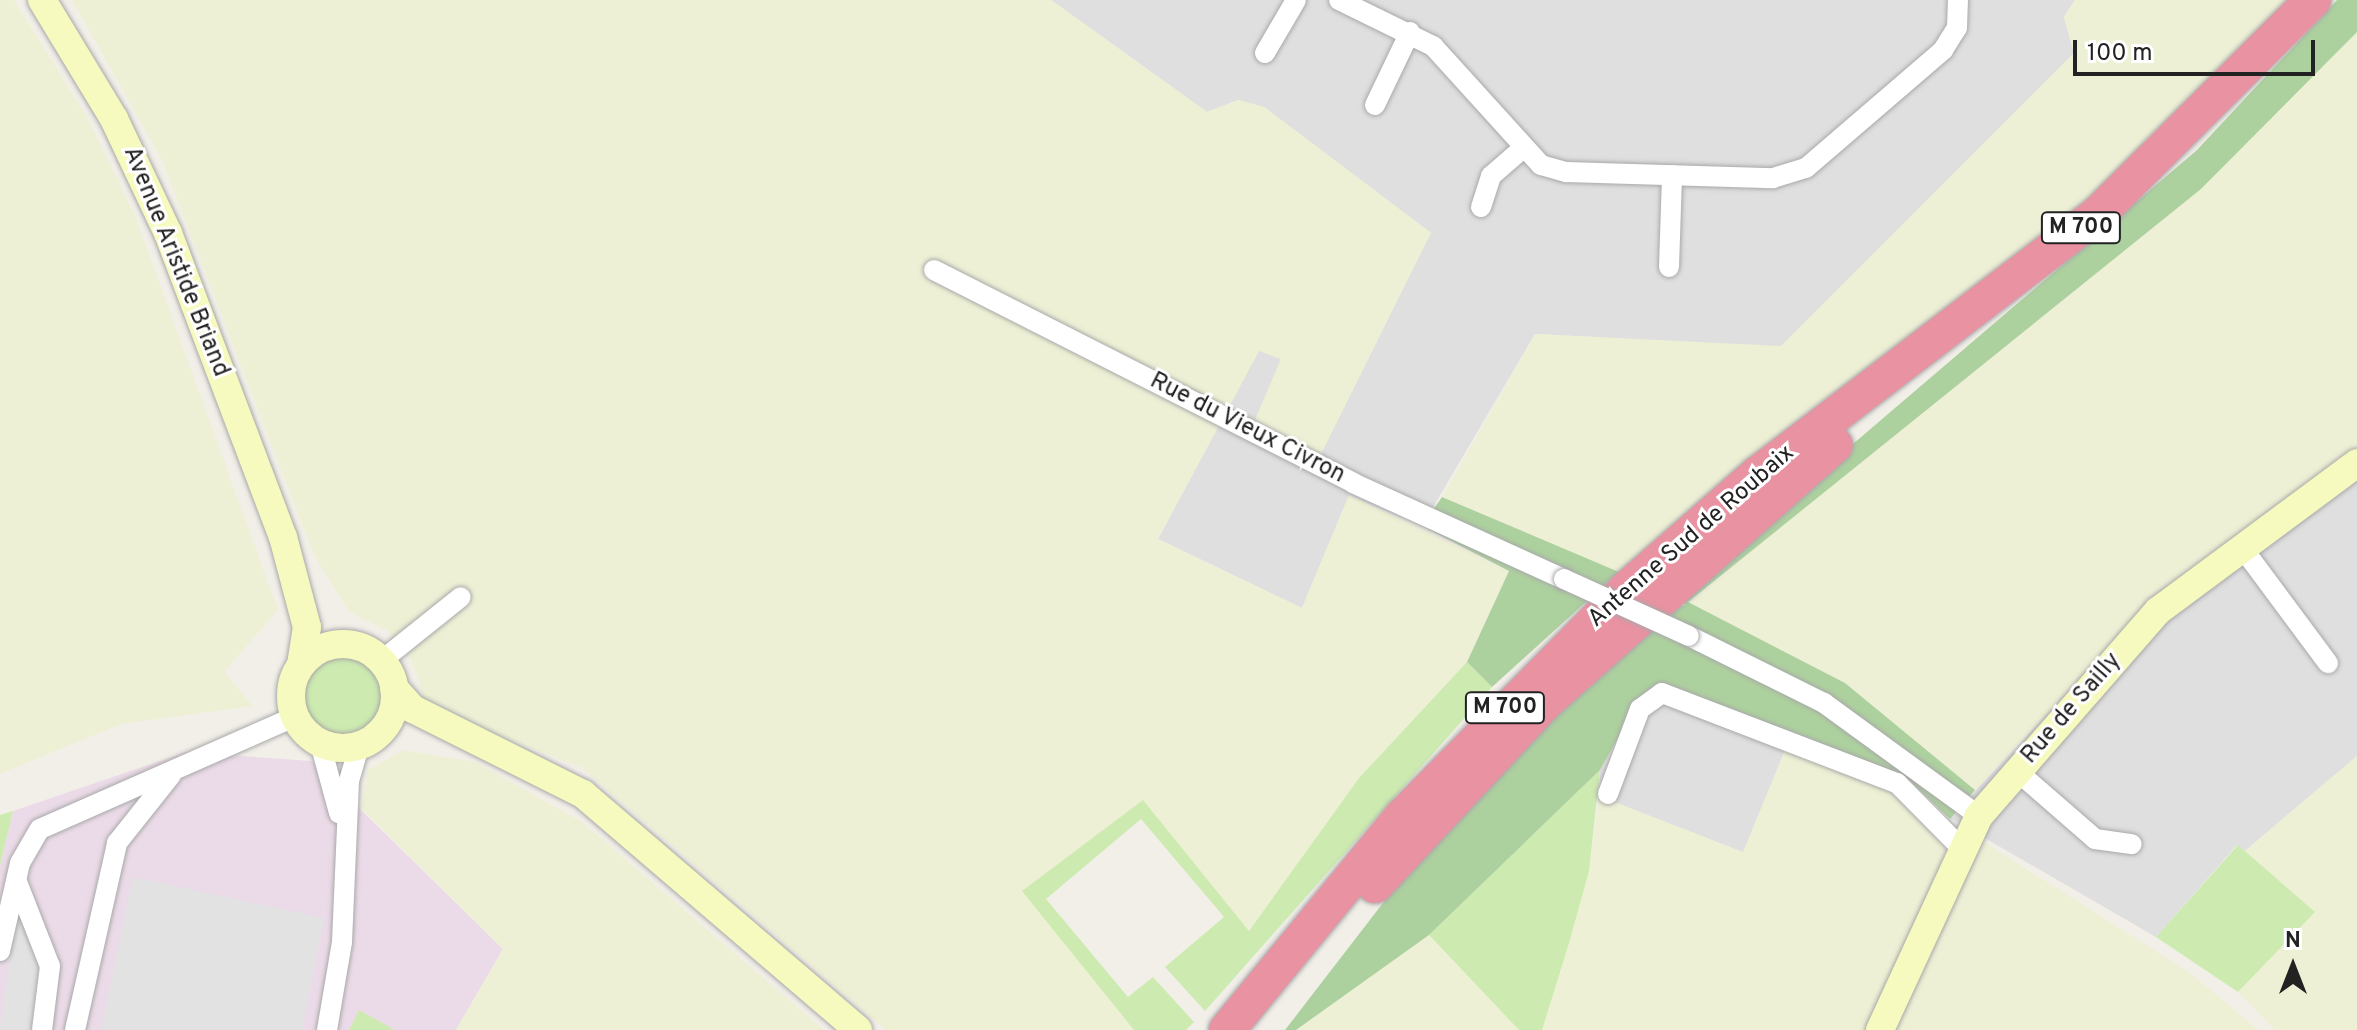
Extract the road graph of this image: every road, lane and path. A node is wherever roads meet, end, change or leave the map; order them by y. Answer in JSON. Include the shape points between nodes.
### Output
{"nodes":[{"id":1,"x":42,"y":0,"type":"edge"},
{"id":2,"x":1296,"y":0,"type":"edge"},
{"id":3,"x":1339,"y":0,"type":"edge"},
{"id":4,"x":1958,"y":0,"type":"edge"},
{"id":5,"x":2313,"y":0,"type":"edge"},
{"id":6,"x":2328,"y":0,"type":"edge"},
{"id":7,"x":1410,"y":32,"type":"junction"},
{"id":8,"x":1265,"y":53,"type":"dead end"},
{"id":9,"x":1375,"y":105,"type":"dead end"},
{"id":10,"x":1521,"y":150,"type":"junction"},
{"id":11,"x":1672,"y":175,"type":"junction"},
{"id":12,"x":1481,"y":207,"type":"dead end"},
{"id":13,"x":1669,"y":267,"type":"dead end"},
{"id":14,"x":934,"y":270,"type":"dead end"},
{"id":15,"x":2357,"y":463,"type":"edge"},
{"id":16,"x":283,"y":537,"type":"junction"},
{"id":17,"x":2241,"y":546,"type":"junction"},
{"id":18,"x":461,"y":597,"type":"dead end"},
{"id":19,"x":356,"y":646,"type":"junction"},
{"id":20,"x":381,"y":661,"type":"junction"},
{"id":21,"x":2328,"y":663,"type":"dead end"},
{"id":22,"x":301,"y":664,"type":"junction"},
{"id":23,"x":394,"y":688,"type":"junction"},
{"id":24,"x":294,"y":717,"type":"junction"},
{"id":25,"x":370,"y":738,"type":"junction"},
{"id":26,"x":478,"y":740,"type":"junction"},
{"id":27,"x":320,"y":743,"type":"junction"},
{"id":28,"x":184,"y":765,"type":"junction"},
{"id":29,"x":2018,"y":772,"type":"junction"},
{"id":30,"x":1608,"y":794,"type":"dead end"},
{"id":31,"x":1979,"y":816,"type":"junction"},
{"id":32,"x":343,"y":837,"type":"junction"},
{"id":33,"x":2132,"y":844,"type":"dead end"},
{"id":34,"x":1961,"y":848,"type":"junction"},
{"id":35,"x":17,"y":874,"type":"junction"},
{"id":36,"x":1344,"y":884,"type":"junction"},
{"id":37,"x":0,"y":951,"type":"edge"},
{"id":38,"x":42,"y":1030,"type":"edge"},
{"id":39,"x":75,"y":1030,"type":"edge"},
{"id":40,"x":327,"y":1030,"type":"edge"},
{"id":41,"x":858,"y":1030,"type":"edge"},
{"id":42,"x":1200,"y":1030,"type":"edge"},
{"id":43,"x":1227,"y":1030,"type":"edge"},
{"id":44,"x":1258,"y":1030,"type":"edge"},
{"id":45,"x":1880,"y":1030,"type":"edge"}],
"edges":[{"from":1,"to":16,"type":"main road","name":"Avenue Aristide Briand","via":[[155,202]]},
{"from":2,"to":8,"type":"street"},
{"from":3,"to":7,"type":"street"},
{"from":4,"to":11,"type":"street","via":[[1957,28],[1943,50],[1797,174]]},
{"from":5,"to":36,"type":"highway","name":"Antenne Sud de Roubaix","number":"M 700","via":[[2097,215],[1758,474],[1627,589],[1468,746]]},
{"from":6,"to":44,"type":"highway","name":"Antenne Sud de Roubaix","number":"M 700","via":[[2159,179],[1772,497],[1543,704],[1387,872]]},
{"from":7,"to":9,"type":"street"},
{"from":7,"to":10,"type":"street","via":[[1442,55]]},
{"from":10,"to":11,"type":"street","via":[[1555,170]]},
{"from":10,"to":12,"type":"street","via":[[1491,176]]},
{"from":11,"to":13,"type":"street"},
{"from":14,"to":31,"type":"street","name":"Rue du Vieux Civron","bridge":true,"via":[[1353,483],[1824,703]]},
{"from":15,"to":17,"type":"main road","name":"Rue de Sailly"},
{"from":16,"to":19,"type":"main road","name":"Avenue Aristide Briand","via":[[328,626]]},
{"from":16,"to":22,"type":"main road","name":"Avenue Aristide Briand","via":[[307,627]]},
{"from":17,"to":21,"type":"street"},
{"from":17,"to":29,"type":"main road","name":"Rue de Sailly","via":[[2152,617]]},
{"from":18,"to":20,"type":"street"},
{"from":19,"to":20,"type":"main road"},
{"from":19,"to":22,"type":"main road","via":[[326,647]]},
{"from":20,"to":23,"type":"main road"},
{"from":22,"to":24,"type":"main road","via":[[291,689]]},
{"from":23,"to":25,"type":"main road"},
{"from":23,"to":26,"type":"main road","via":[[413,709]]},
{"from":24,"to":27,"type":"main road"},
{"from":24,"to":28,"type":"street"},
{"from":25,"to":26,"type":"main road"},
{"from":25,"to":27,"type":"main road"},
{"from":25,"to":32,"type":"street"},
{"from":26,"to":41,"type":"main road","via":[[598,805]]},
{"from":27,"to":32,"type":"street"},
{"from":28,"to":35,"type":"street","via":[[53,820],[30,842]]},
{"from":28,"to":39,"type":"street","via":[[149,795],[117,843]]},
{"from":29,"to":31,"type":"main road","name":"Rue de Sailly"},
{"from":29,"to":33,"type":"street","via":[[2095,839]]},
{"from":30,"to":34,"type":"street","via":[[1640,709],[1662,693],[1897,783]]},
{"from":31,"to":34,"type":"main road","name":"Rue de Sailly"},
{"from":32,"to":40,"type":"street","via":[[342,942]]},
{"from":34,"to":45,"type":"main road","name":"Rue de Sailly"},
{"from":35,"to":37,"type":"street"},
{"from":35,"to":38,"type":"street","via":[[50,966]]},
{"from":36,"to":42,"type":"highway","via":[[1294,922]]},
{"from":36,"to":43,"type":"highway","name":"Antenne Sud de Roubaix","number":"M 700"}]}
